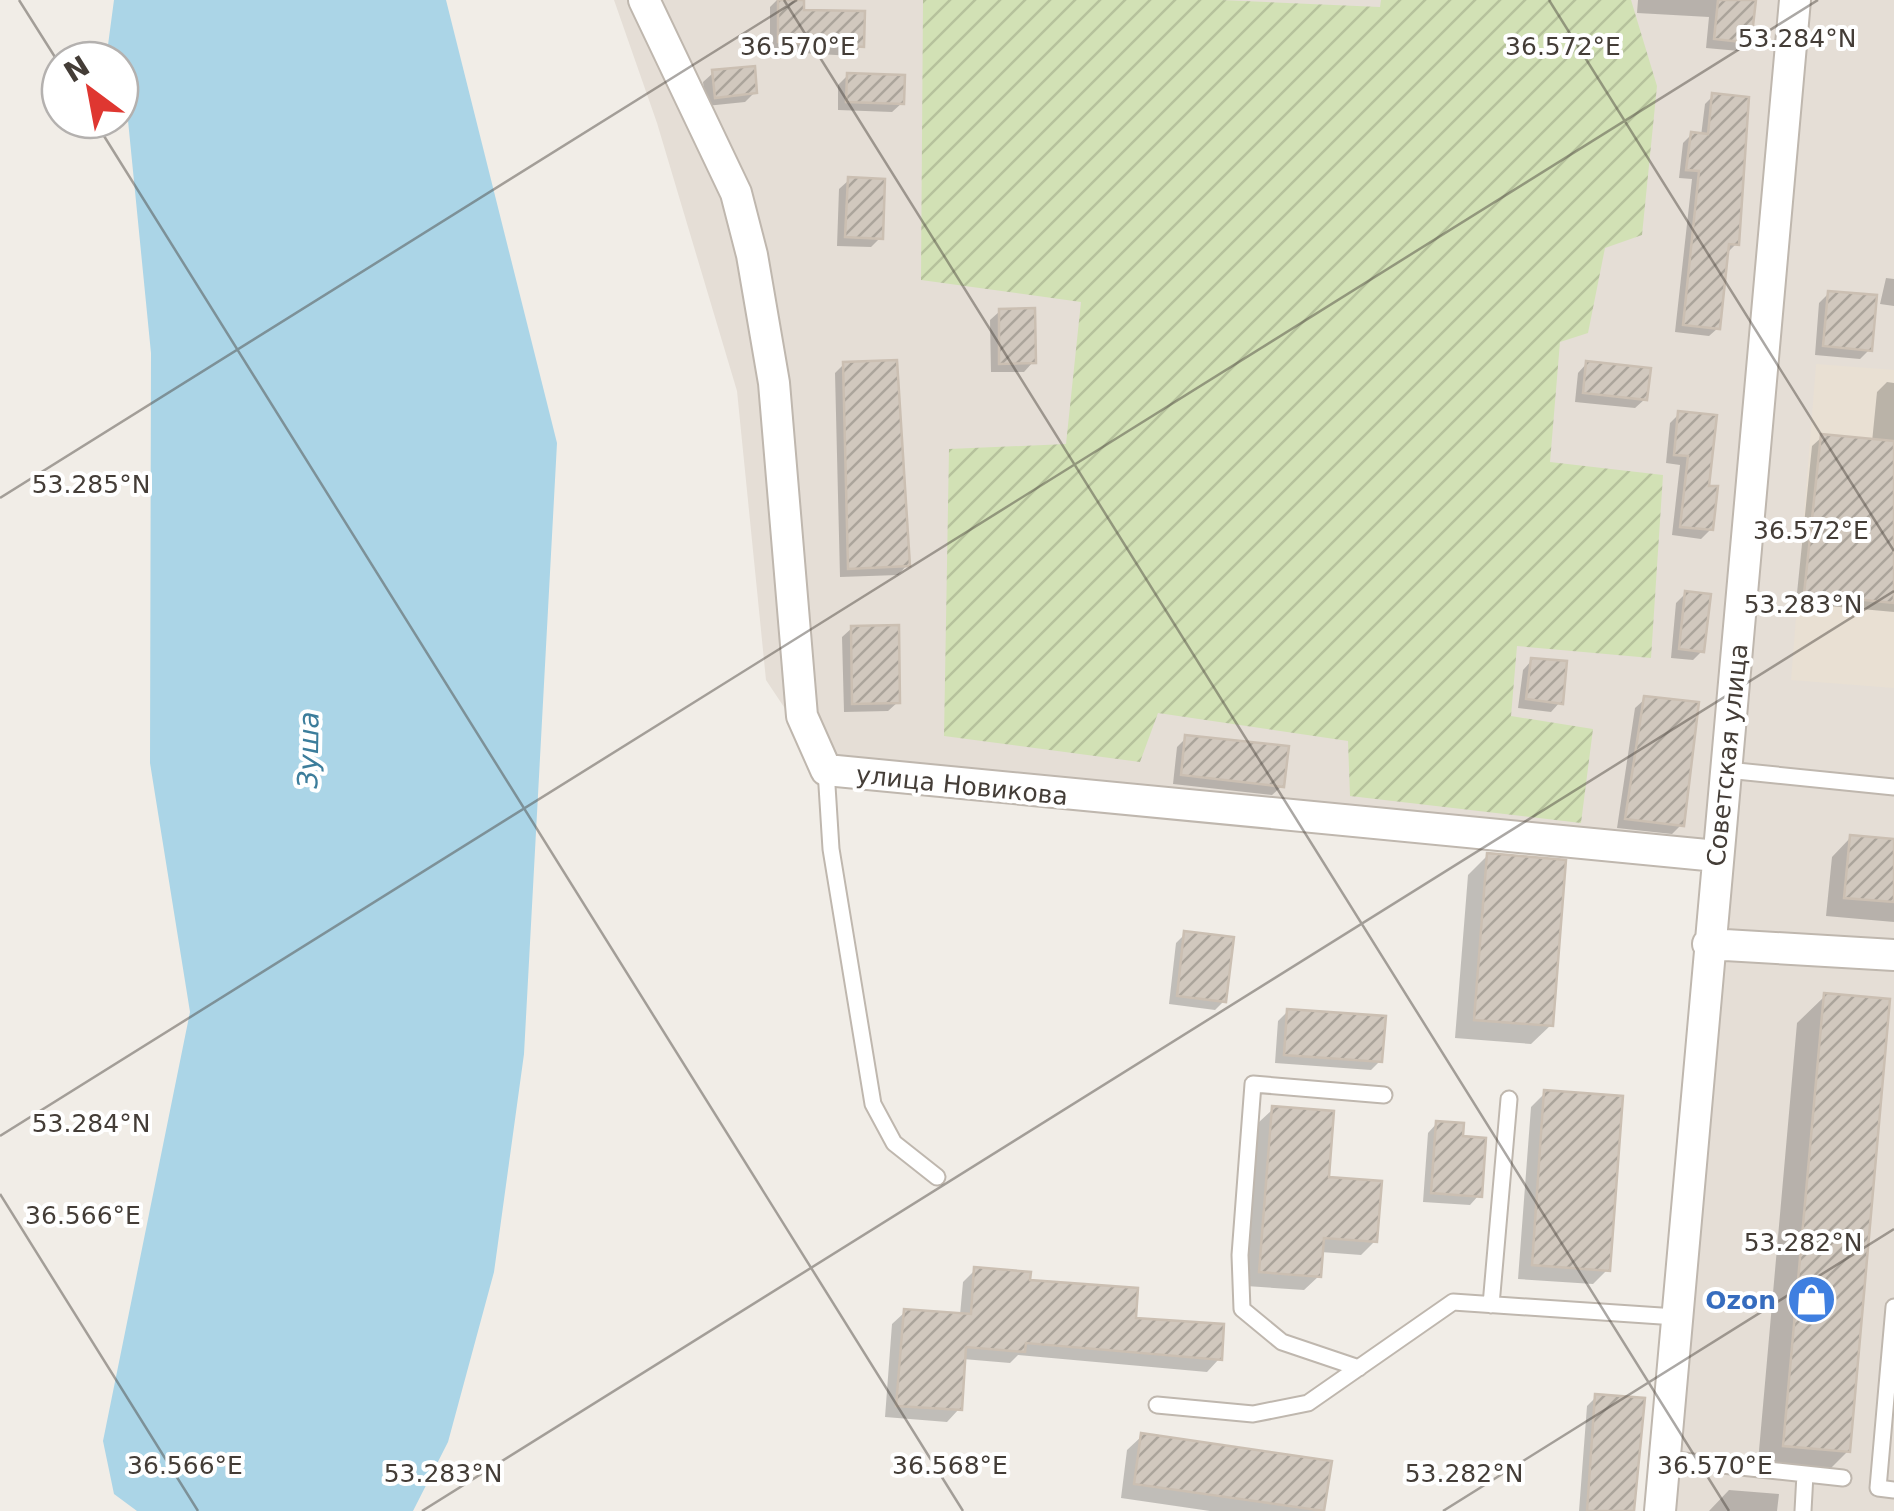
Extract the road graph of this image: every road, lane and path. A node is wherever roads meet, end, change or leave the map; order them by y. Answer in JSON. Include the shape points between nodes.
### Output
{"nodes":[{"id":1,"x":644,"y":0,"type":"edge"},
{"id":2,"x":1795,"y":0,"type":"edge"},
{"id":3,"x":826,"y":770,"type":"junction"},
{"id":4,"x":1728,"y":770,"type":"junction"},
{"id":5,"x":1894,"y":787,"type":"edge"},
{"id":6,"x":1717,"y":856,"type":"junction"},
{"id":7,"x":1708,"y":944,"type":"junction"},
{"id":8,"x":1894,"y":955,"type":"edge"},
{"id":9,"x":1384,"y":1095,"type":"dead end"},
{"id":10,"x":1509,"y":1098,"type":"dead end"},
{"id":11,"x":937,"y":1178,"type":"dead end"},
{"id":12,"x":1491,"y":1305,"type":"junction"},
{"id":13,"x":1894,"y":1307,"type":"edge"},
{"id":14,"x":1676,"y":1318,"type":"junction"},
{"id":15,"x":1359,"y":1368,"type":"junction"},
{"id":16,"x":1157,"y":1405,"type":"dead end"},
{"id":17,"x":1664,"y":1459,"type":"junction"},
{"id":18,"x":1805,"y":1474,"type":"junction"},
{"id":19,"x":1843,"y":1478,"type":"dead end"},
{"id":20,"x":1894,"y":1490,"type":"edge"},
{"id":21,"x":1660,"y":1511,"type":"edge"},
{"id":22,"x":1803,"y":1511,"type":"edge"}],
"edges":[{"from":1,"to":3,"type":"street","name":"улица Новикова","via":[[736,193],[752,255],[774,383],[802,716]]},
{"from":2,"to":4,"type":"street","name":"Советская улица"},
{"from":3,"to":6,"type":"street","name":"улица Новикова"},
{"from":3,"to":11,"type":"lane","via":[[831,849],[872,1104],[894,1143]]},
{"from":4,"to":5,"type":"lane"},
{"from":4,"to":6,"type":"street","name":"Советская улица"},
{"from":6,"to":7,"type":"street","name":"Советская улица"},
{"from":7,"to":8,"type":"street"},
{"from":7,"to":14,"type":"street","name":"Советская улица"},
{"from":9,"to":15,"type":"lane","via":[[1253,1084],[1242,1309],[1282,1342]]},
{"from":10,"to":12,"type":"lane"},
{"from":12,"to":14,"type":"lane"},
{"from":12,"to":15,"type":"lane","via":[[1453,1302]]},
{"from":13,"to":20,"type":"lane","via":[[1878,1488]]},
{"from":14,"to":17,"type":"street","name":"Советская улица"},
{"from":15,"to":16,"type":"lane","via":[[1308,1403],[1254,1414]]},
{"from":17,"to":18,"type":"lane"},
{"from":17,"to":21,"type":"street","name":"Советская улица"},
{"from":18,"to":19,"type":"lane"},
{"from":18,"to":22,"type":"lane"}]}
